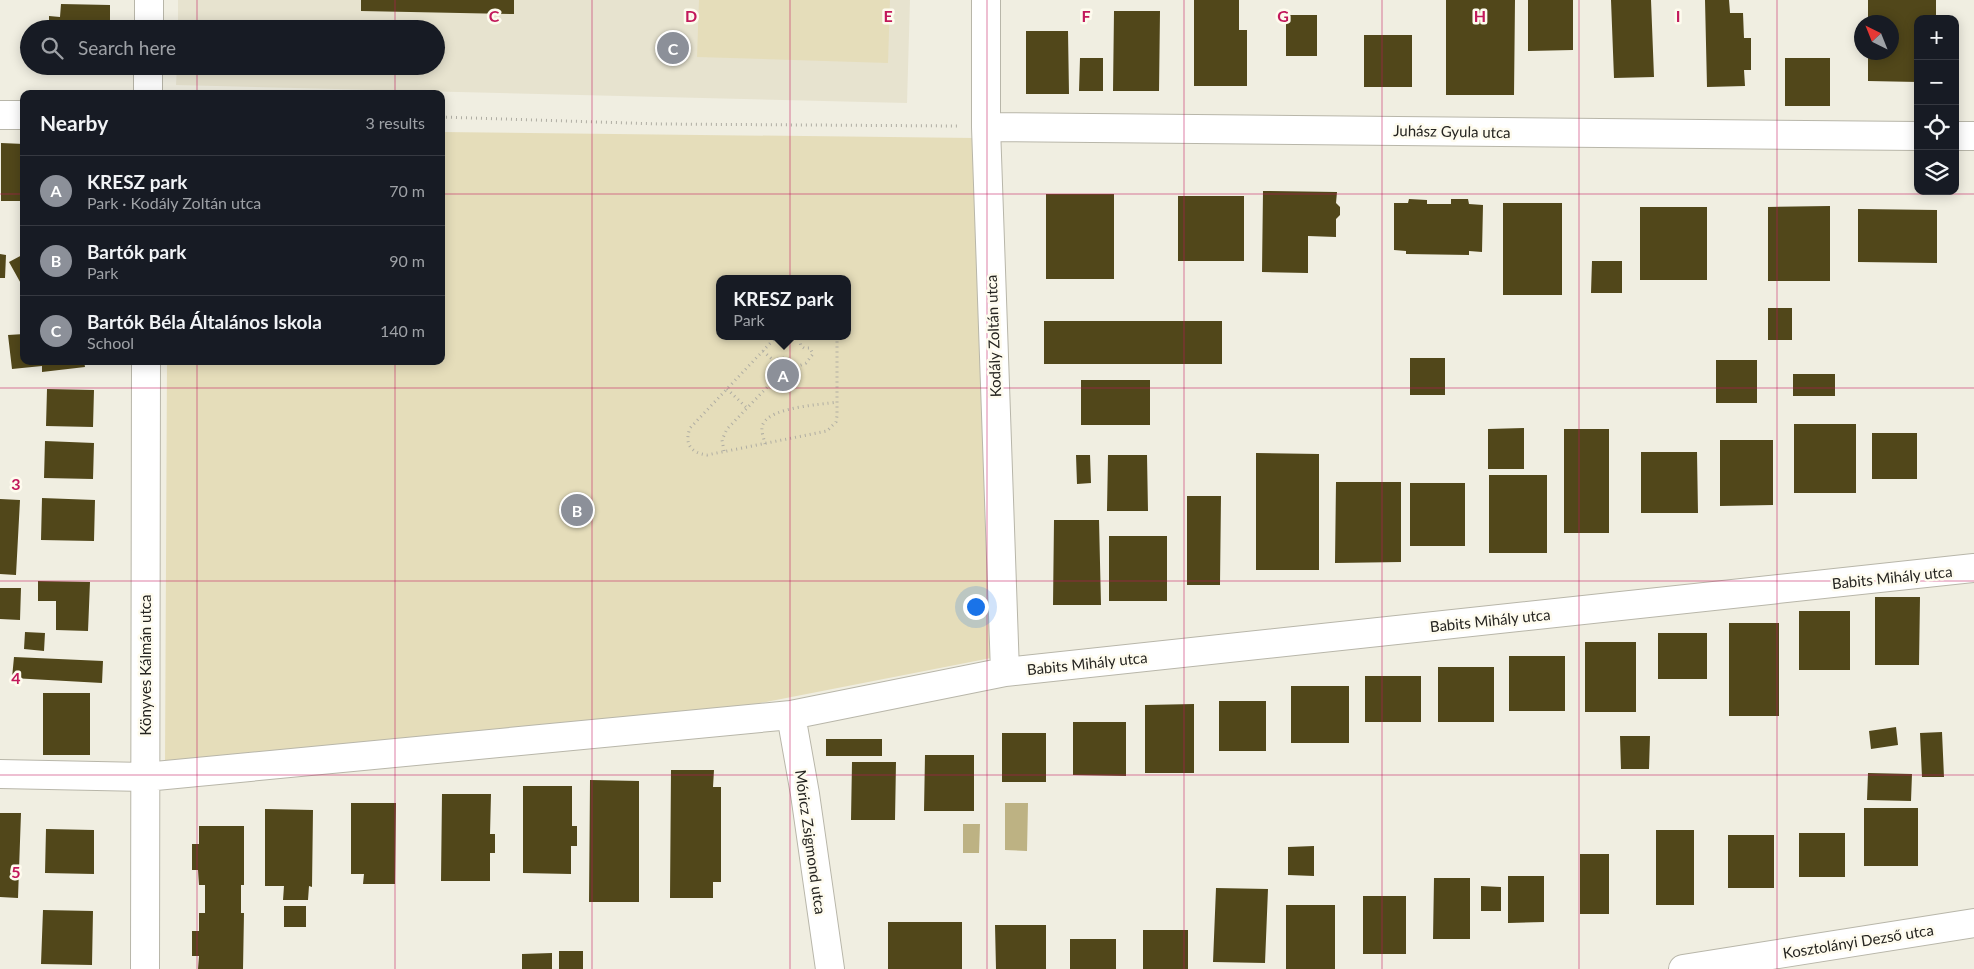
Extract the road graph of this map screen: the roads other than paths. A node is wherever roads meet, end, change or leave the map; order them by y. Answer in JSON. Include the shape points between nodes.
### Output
{"nodes":[{"id":1,"x":149,"y":0,"type":"edge"},
{"id":2,"x":986,"y":0,"type":"edge"},
{"id":3,"x":149,"y":20,"type":"edge"},
{"id":4,"x":148,"y":75,"type":"edge"},
{"id":5,"x":148,"y":90,"type":"edge"},
{"id":6,"x":0,"y":115,"type":"edge"},
{"id":7,"x":20,"y":116,"type":"edge"},
{"id":8,"x":986,"y":127,"type":"junction"},
{"id":9,"x":1914,"y":136,"type":"edge"},
{"id":10,"x":1959,"y":136,"type":"edge"},
{"id":11,"x":1974,"y":136,"type":"edge"},
{"id":12,"x":146,"y":365,"type":"edge"},
{"id":13,"x":1974,"y":568,"type":"edge"},
{"id":14,"x":1005,"y":672,"type":"junction"},
{"id":15,"x":791,"y":715,"type":"junction"},
{"id":16,"x":0,"y":774,"type":"edge"},
{"id":17,"x":145,"y":777,"type":"junction"},
{"id":18,"x":1974,"y":923,"type":"edge"},
{"id":19,"x":145,"y":969,"type":"edge"},
{"id":20,"x":830,"y":969,"type":"edge"},
{"id":21,"x":1683,"y":969,"type":"edge"}],
"edges":[{"from":1,"to":3,"type":"street"},
{"from":2,"to":8,"type":"street","name":"Kodály Zoltán utca"},
{"from":4,"to":5,"type":"street"},
{"from":6,"to":7,"type":"street"},
{"from":8,"to":9,"type":"street","name":"Juhász Gyula utca"},
{"from":8,"to":14,"type":"street","name":"Kodály Zoltán utca"},
{"from":10,"to":11,"type":"street"},
{"from":12,"to":17,"type":"street","name":"Könyves Kálmán utca"},
{"from":13,"to":14,"type":"street","name":"Babits Mihály utca"},
{"from":14,"to":15,"type":"street","name":"Babits Mihály utca"},
{"from":15,"to":17,"type":"street","name":"Babits Mihály utca"},
{"from":15,"to":20,"type":"street","name":"Móricz Zsigmond utca"},
{"from":16,"to":17,"type":"street","name":"Babits Mihály utca"},
{"from":17,"to":19,"type":"street","name":"Könyves Kálmán utca"},
{"from":18,"to":21,"type":"street","name":"Kosztolányi Dezső utca"}]}
